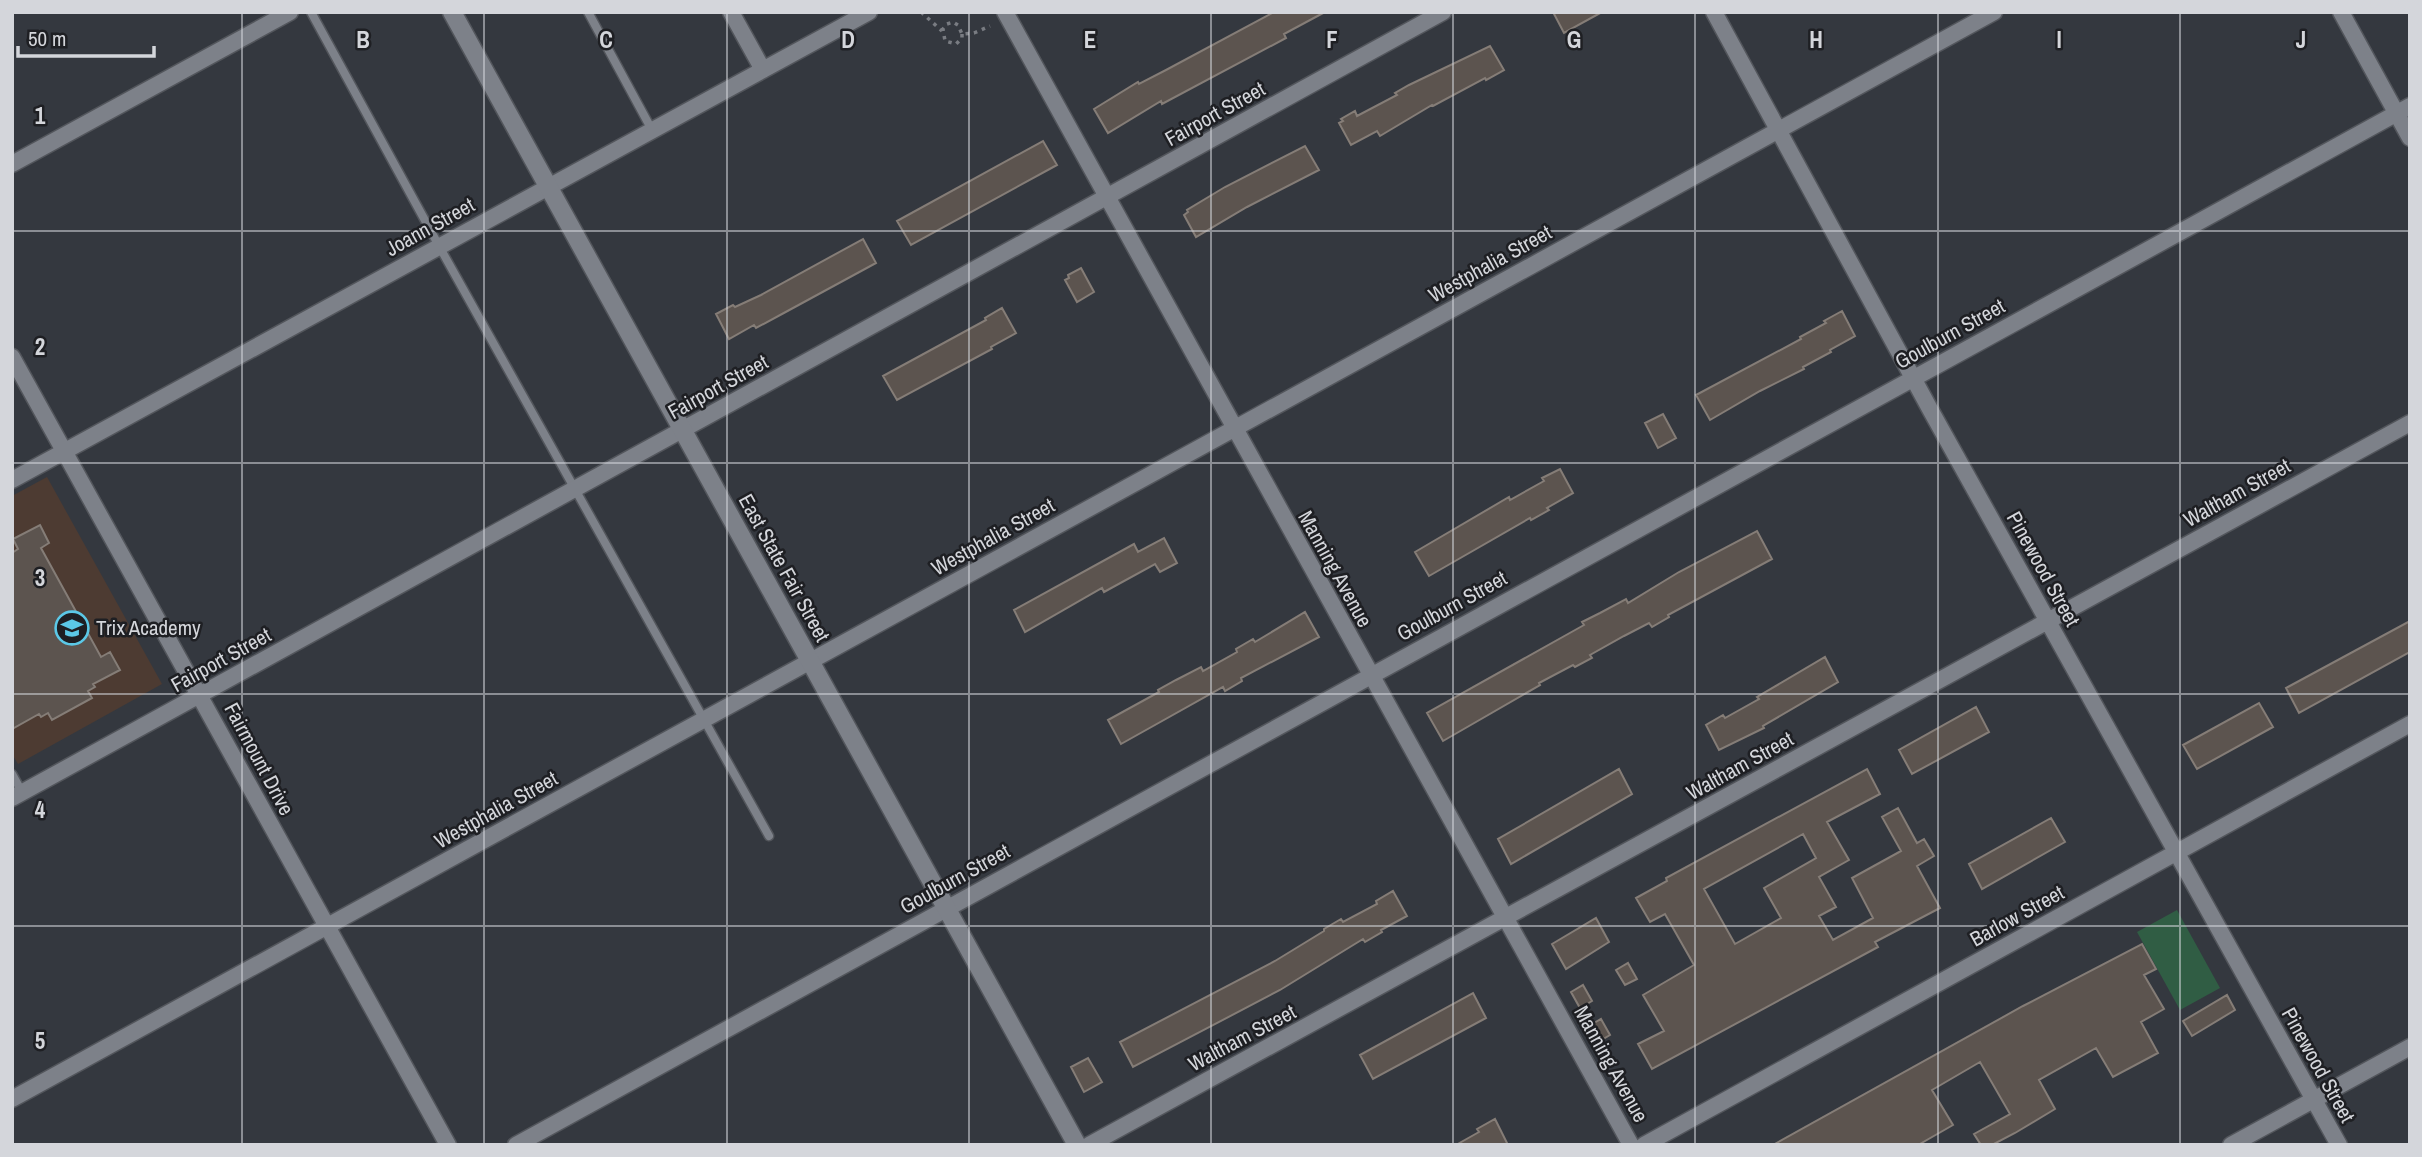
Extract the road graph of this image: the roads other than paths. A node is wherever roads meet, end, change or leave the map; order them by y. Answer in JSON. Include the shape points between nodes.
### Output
{"nodes":[{"id":1,"x":290,"y":12,"type":"edge"},
{"id":2,"x":311,"y":12,"type":"edge"},
{"id":3,"x":452,"y":12,"type":"edge"},
{"id":4,"x":589,"y":12,"type":"edge"},
{"id":5,"x":731,"y":12,"type":"edge"},
{"id":6,"x":869,"y":12,"type":"edge"},
{"id":7,"x":1005,"y":12,"type":"edge"},
{"id":8,"x":1443,"y":12,"type":"edge"},
{"id":9,"x":1714,"y":12,"type":"edge"},
{"id":10,"x":1994,"y":12,"type":"edge"},
{"id":11,"x":2341,"y":12,"type":"edge"},
{"id":12,"x":851,"y":16,"type":"edge"},
{"id":13,"x":763,"y":70,"type":"junction"},
{"id":14,"x":2403,"y":109,"type":"edge"},
{"id":15,"x":652,"y":130,"type":"junction"},
{"id":16,"x":1778,"y":131,"type":"junction"},
{"id":17,"x":2410,"y":138,"type":"edge"},
{"id":18,"x":12,"y":164,"type":"edge"},
{"id":19,"x":548,"y":187,"type":"junction"},
{"id":20,"x":1107,"y":197,"type":"junction"},
{"id":21,"x":439,"y":246,"type":"junction"},
{"id":22,"x":12,"y":356,"type":"edge"},
{"id":23,"x":1913,"y":378,"type":"junction"},
{"id":24,"x":2410,"y":423,"type":"edge"},
{"id":25,"x":1234,"y":428,"type":"junction"},
{"id":26,"x":683,"y":430,"type":"junction"},
{"id":27,"x":65,"y":451,"type":"junction"},
{"id":28,"x":12,"y":480,"type":"edge"},
{"id":29,"x":576,"y":489,"type":"junction"},
{"id":30,"x":2048,"y":621,"type":"junction"},
{"id":31,"x":810,"y":662,"type":"junction"},
{"id":32,"x":1370,"y":675,"type":"junction"},
{"id":33,"x":200,"y":695,"type":"junction"},
{"id":34,"x":705,"y":720,"type":"junction"},
{"id":35,"x":2410,"y":724,"type":"edge"},
{"id":36,"x":12,"y":774,"type":"edge"},
{"id":37,"x":17,"y":795,"type":"edge"},
{"id":38,"x":769,"y":836,"type":"dead end"},
{"id":39,"x":2175,"y":853,"type":"junction"},
{"id":40,"x":946,"y":908,"type":"junction"},
{"id":41,"x":1507,"y":918,"type":"junction"},
{"id":42,"x":326,"y":926,"type":"junction"},
{"id":43,"x":2410,"y":1047,"type":"edge"},
{"id":44,"x":12,"y":1099,"type":"edge"},
{"id":45,"x":2314,"y":1100,"type":"junction"},
{"id":46,"x":448,"y":1145,"type":"edge"},
{"id":47,"x":516,"y":1145,"type":"edge"},
{"id":48,"x":1077,"y":1145,"type":"edge"},
{"id":49,"x":1089,"y":1145,"type":"edge"},
{"id":50,"x":1631,"y":1145,"type":"edge"},
{"id":51,"x":1644,"y":1145,"type":"edge"},
{"id":52,"x":2231,"y":1145,"type":"edge"},
{"id":53,"x":2339,"y":1145,"type":"edge"}],
"edges":[{"from":1,"to":18,"type":"street"},
{"from":2,"to":21,"type":"lane"},
{"from":3,"to":19,"type":"street","name":"East State Fair Street"},
{"from":4,"to":15,"type":"lane"},
{"from":5,"to":13,"type":"street"},
{"from":6,"to":12,"type":"street","name":"Joann Street"},
{"from":7,"to":20,"type":"street","name":"Manning Avenue"},
{"from":8,"to":20,"type":"street","name":"Fairport Street"},
{"from":9,"to":16,"type":"street","name":"Pinewood Street"},
{"from":10,"to":16,"type":"street","name":"Westphalia Street"},
{"from":11,"to":14,"type":"street"},
{"from":12,"to":13,"type":"street","name":"Joann Street"},
{"from":13,"to":15,"type":"street","name":"Joann Street"},
{"from":14,"to":17,"type":"street"},
{"from":14,"to":23,"type":"street","name":"Goulburn Street"},
{"from":15,"to":19,"type":"street","name":"Joann Street"},
{"from":16,"to":23,"type":"street","name":"Pinewood Street"},
{"from":16,"to":25,"type":"street","name":"Westphalia Street"},
{"from":19,"to":21,"type":"street","name":"Joann Street"},
{"from":19,"to":26,"type":"street","name":"East State Fair Street"},
{"from":20,"to":25,"type":"street","name":"Manning Avenue"},
{"from":20,"to":26,"type":"street","name":"Fairport Street"},
{"from":21,"to":27,"type":"street","name":"Joann Street"},
{"from":21,"to":29,"type":"lane"},
{"from":22,"to":27,"type":"street","name":"Fairmount Drive"},
{"from":23,"to":30,"type":"street","name":"Pinewood Street"},
{"from":23,"to":32,"type":"street","name":"Goulburn Street"},
{"from":24,"to":30,"type":"street","name":"Waltham Street"},
{"from":25,"to":31,"type":"street","name":"Westphalia Street"},
{"from":25,"to":32,"type":"street","name":"Manning Avenue"},
{"from":26,"to":29,"type":"street","name":"Fairport Street"},
{"from":26,"to":31,"type":"street","name":"East State Fair Street"},
{"from":27,"to":28,"type":"street","name":"Joann Street"},
{"from":27,"to":33,"type":"street","name":"Fairmount Drive"},
{"from":29,"to":33,"type":"street","name":"Fairport Street"},
{"from":29,"to":34,"type":"lane"},
{"from":30,"to":39,"type":"street","name":"Pinewood Street"},
{"from":30,"to":41,"type":"street","name":"Waltham Street"},
{"from":31,"to":34,"type":"street","name":"Westphalia Street"},
{"from":31,"to":40,"type":"street","name":"East State Fair Street"},
{"from":32,"to":40,"type":"street","name":"Goulburn Street"},
{"from":32,"to":41,"type":"street","name":"Manning Avenue"},
{"from":33,"to":37,"type":"street","name":"Fairport Street"},
{"from":33,"to":42,"type":"street","name":"Fairmount Drive"},
{"from":34,"to":38,"type":"lane"},
{"from":34,"to":42,"type":"street","name":"Westphalia Street"},
{"from":35,"to":39,"type":"street","name":"Barlow Street"},
{"from":36,"to":37,"type":"lane"},
{"from":39,"to":45,"type":"street","name":"Pinewood Street"},
{"from":39,"to":51,"type":"street","name":"Barlow Street"},
{"from":40,"to":47,"type":"street","name":"Goulburn Street"},
{"from":40,"to":48,"type":"street","name":"East State Fair Street"},
{"from":41,"to":49,"type":"street","name":"Waltham Street"},
{"from":41,"to":50,"type":"street","name":"Manning Avenue"},
{"from":42,"to":44,"type":"street","name":"Westphalia Street"},
{"from":42,"to":46,"type":"street","name":"Fairmount Drive"},
{"from":43,"to":45,"type":"street"},
{"from":45,"to":52,"type":"street"},
{"from":45,"to":53,"type":"street","name":"Pinewood Street"}]}
